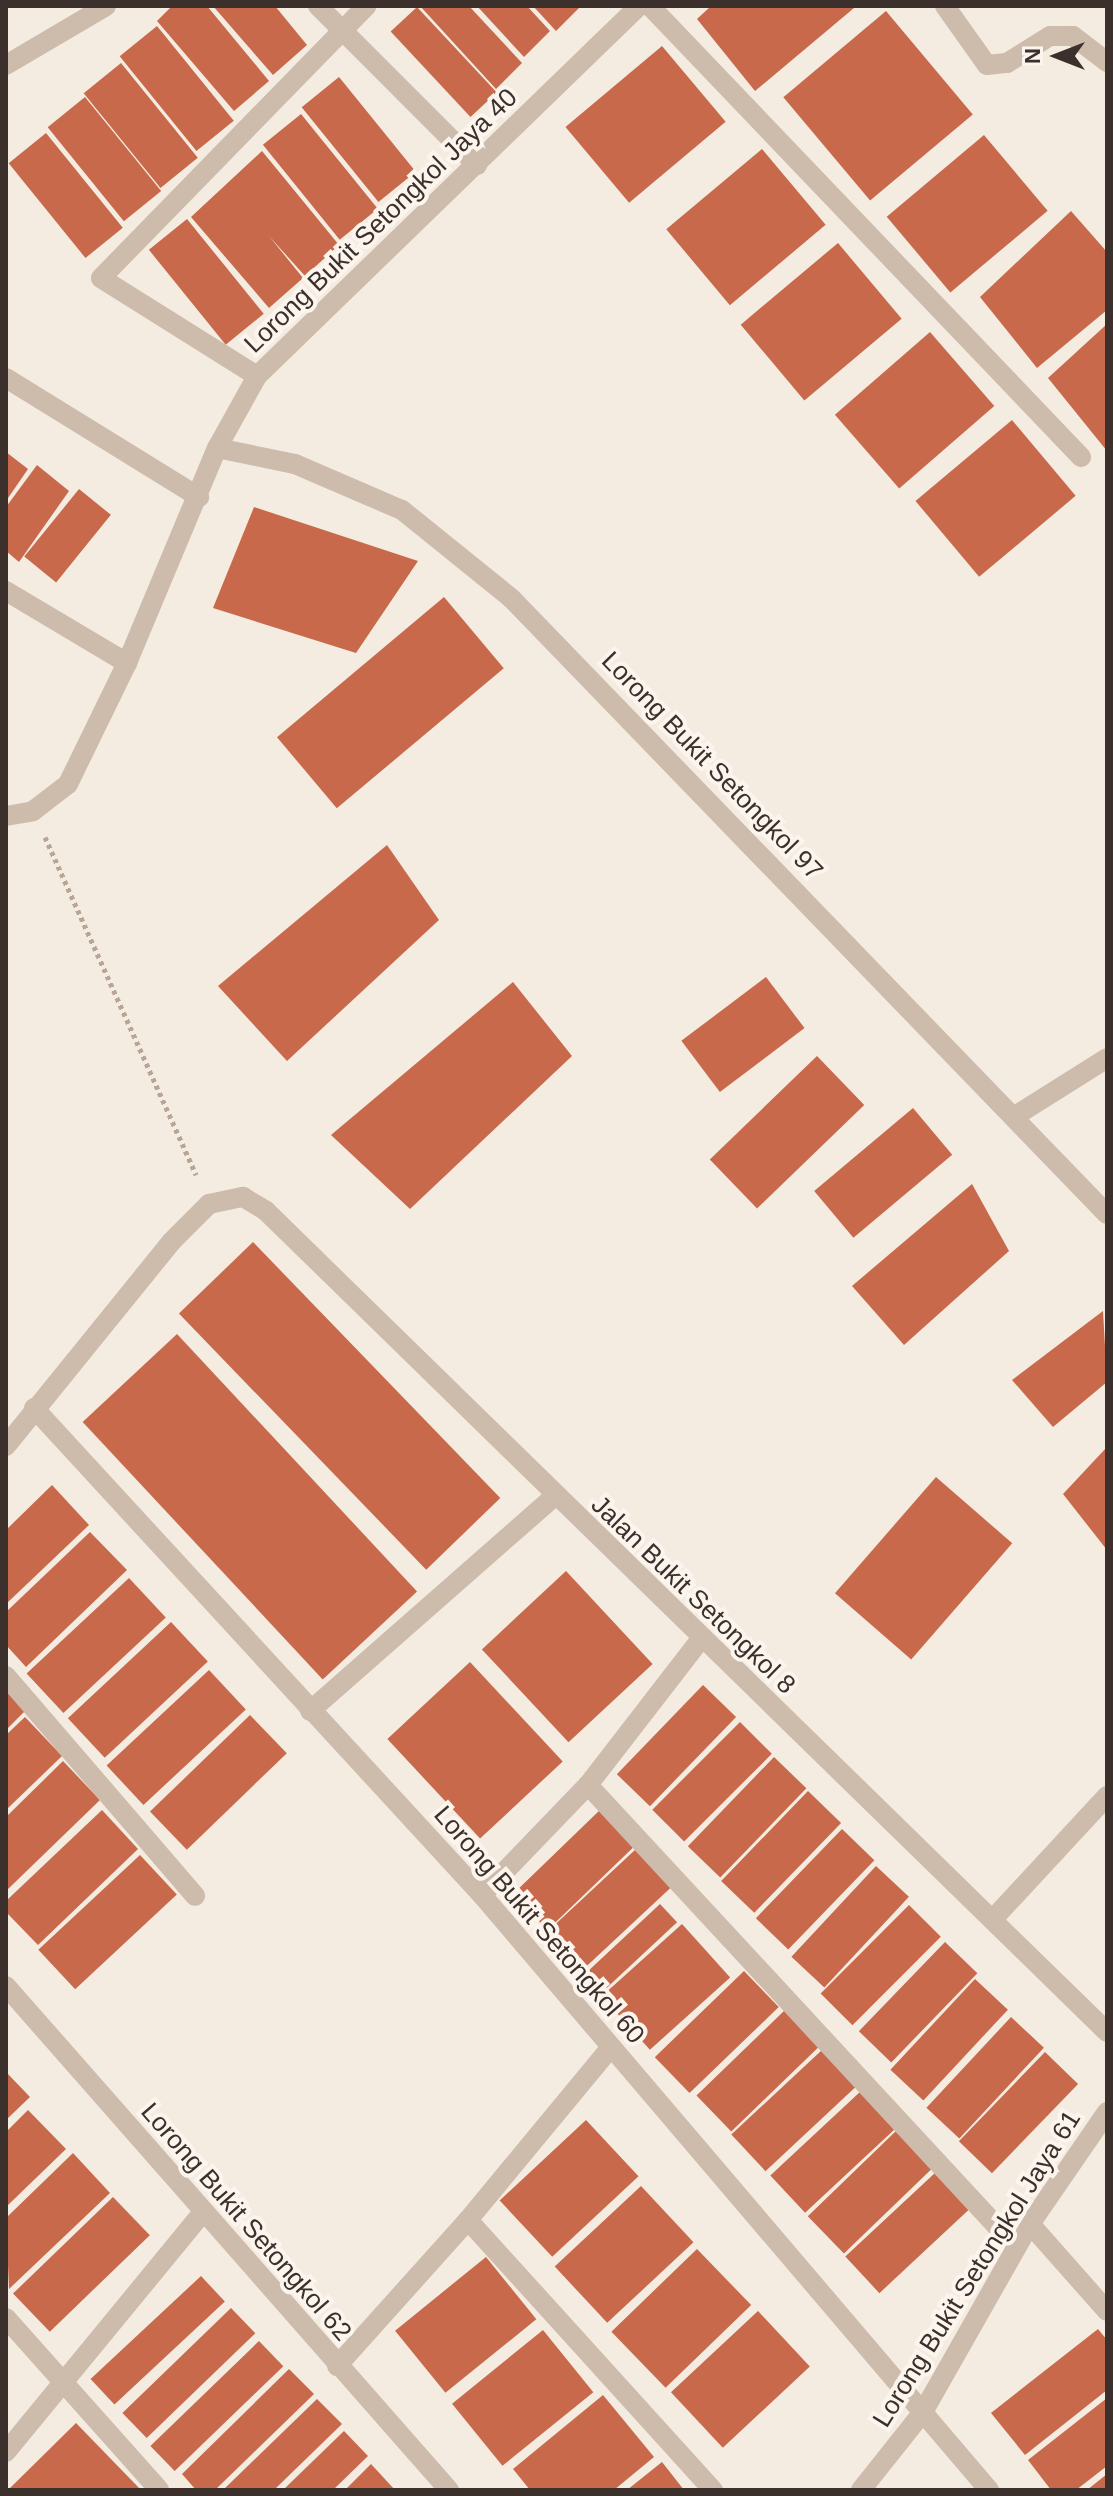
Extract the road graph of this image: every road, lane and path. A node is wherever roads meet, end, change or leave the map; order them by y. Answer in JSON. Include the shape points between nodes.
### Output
{"nodes":[{"id":1,"x":106,"y":6,"type":"edge"},
{"id":2,"x":318,"y":6,"type":"edge"},
{"id":3,"x":366,"y":6,"type":"edge"},
{"id":4,"x":639,"y":6,"type":"edge"},
{"id":5,"x":650,"y":6,"type":"edge"},
{"id":6,"x":945,"y":6,"type":"edge"},
{"id":7,"x":342,"y":30,"type":"junction"},
{"id":8,"x":1107,"y":62,"type":"edge"},
{"id":9,"x":6,"y":65,"type":"edge"},
{"id":10,"x":477,"y":165,"type":"junction"},
{"id":11,"x":257,"y":376,"type":"junction"},
{"id":12,"x":6,"y":378,"type":"edge"},
{"id":13,"x":217,"y":448,"type":"junction"},
{"id":14,"x":1081,"y":457,"type":"dead end"},
{"id":15,"x":199,"y":497,"type":"junction"},
{"id":16,"x":6,"y":591,"type":"edge"},
{"id":17,"x":127,"y":663,"type":"junction"},
{"id":18,"x":33,"y":811,"type":"junction"},
{"id":19,"x":6,"y":816,"type":"edge"},
{"id":20,"x":1107,"y":1058,"type":"edge"},
{"id":21,"x":1015,"y":1116,"type":"junction"},
{"id":22,"x":209,"y":1204,"type":"junction"},
{"id":23,"x":1107,"y":1214,"type":"edge"},
{"id":24,"x":34,"y":1408,"type":"junction"},
{"id":25,"x":6,"y":1446,"type":"edge"},
{"id":26,"x":554,"y":1497,"type":"junction"},
{"id":27,"x":701,"y":1639,"type":"junction"},
{"id":28,"x":6,"y":1676,"type":"edge"},
{"id":29,"x":310,"y":1711,"type":"junction"},
{"id":30,"x":588,"y":1785,"type":"junction"},
{"id":31,"x":1107,"y":1796,"type":"edge"},
{"id":32,"x":482,"y":1895,"type":"junction"},
{"id":33,"x":195,"y":1896,"type":"dead end"},
{"id":34,"x":993,"y":1919,"type":"junction"},
{"id":35,"x":6,"y":1986,"type":"edge"},
{"id":36,"x":1107,"y":2032,"type":"edge"},
{"id":37,"x":611,"y":2047,"type":"junction"},
{"id":38,"x":1107,"y":2112,"type":"edge"},
{"id":39,"x":203,"y":2212,"type":"junction"},
{"id":40,"x":468,"y":2220,"type":"junction"},
{"id":41,"x":1030,"y":2224,"type":"junction"},
{"id":42,"x":1016,"y":2247,"type":"junction"},
{"id":43,"x":1107,"y":2311,"type":"edge"},
{"id":44,"x":6,"y":2318,"type":"edge"},
{"id":45,"x":337,"y":2366,"type":"junction"},
{"id":46,"x":65,"y":2383,"type":"junction"},
{"id":47,"x":923,"y":2412,"type":"junction"},
{"id":48,"x":6,"y":2452,"type":"edge"},
{"id":49,"x":159,"y":2490,"type":"edge"},
{"id":50,"x":449,"y":2490,"type":"edge"},
{"id":51,"x":713,"y":2490,"type":"edge"},
{"id":52,"x":861,"y":2490,"type":"edge"},
{"id":53,"x":989,"y":2490,"type":"edge"}],
"edges":[{"from":1,"to":9,"type":"street"},
{"from":2,"to":7,"type":"street"},
{"from":3,"to":7,"type":"street"},
{"from":4,"to":10,"type":"street","name":"Lorong Bukit Setongkol Jaya 40"},
{"from":5,"to":14,"type":"street"},
{"from":6,"to":8,"type":"street","via":[[987,65],[1007,63],[1050,36],[1073,36]]},
{"from":7,"to":10,"type":"street"},
{"from":7,"to":11,"type":"street","via":[[101,278]]},
{"from":10,"to":11,"type":"street","name":"Lorong Bukit Setongkol Jaya 40"},
{"from":11,"to":13,"type":"street","name":"Lorong Bukit Setongkol Jaya 40"},
{"from":12,"to":15,"type":"street"},
{"from":13,"to":15,"type":"street","name":"Lorong Bukit Setongkol Jaya 40"},
{"from":13,"to":21,"type":"street","name":"Lorong Bukit Setongkol 97","via":[[295,464],[402,510],[511,598]]},
{"from":15,"to":17,"type":"street","name":"Lorong Bukit Setongkol Jaya 40"},
{"from":16,"to":17,"type":"street"},
{"from":17,"to":18,"type":"street","name":"Lorong Bukit Setongkol Jaya 40","via":[[68,784]]},
{"from":18,"to":19,"type":"street","name":"Lorong Bukit Setongkol Jaya 40"},
{"from":18,"to":22,"type":"path"},
{"from":20,"to":21,"type":"street"},
{"from":21,"to":23,"type":"street","name":"Lorong Bukit Setongkol 97"},
{"from":22,"to":24,"type":"street"},
{"from":22,"to":26,"type":"street","name":"Jalan Bukit Setongkol 8","via":[[243,1197],[266,1211]]},
{"from":24,"to":25,"type":"street"},
{"from":24,"to":29,"type":"street","name":"Lorong Bukit Setongkol 60"},
{"from":26,"to":27,"type":"street","name":"Jalan Bukit Setongkol 8"},
{"from":26,"to":29,"type":"street"},
{"from":27,"to":30,"type":"street"},
{"from":27,"to":34,"type":"street","name":"Jalan Bukit Setongkol 8"},
{"from":28,"to":33,"type":"street"},
{"from":29,"to":32,"type":"street","name":"Lorong Bukit Setongkol 60"},
{"from":30,"to":32,"type":"street"},
{"from":30,"to":42,"type":"street"},
{"from":31,"to":34,"type":"street"},
{"from":32,"to":37,"type":"street","name":"Lorong Bukit Setongkol 60"},
{"from":34,"to":36,"type":"street","name":"Jalan Bukit Setongkol 8"},
{"from":35,"to":39,"type":"street","name":"Lorong Bukit Setongkol 62"},
{"from":37,"to":40,"type":"street"},
{"from":37,"to":47,"type":"street","name":"Lorong Bukit Setongkol 60"},
{"from":38,"to":41,"type":"street","name":"Lorong Bukit Setongkol Jaya 61"},
{"from":39,"to":45,"type":"street","name":"Lorong Bukit Setongkol 62"},
{"from":39,"to":46,"type":"street"},
{"from":40,"to":45,"type":"street"},
{"from":40,"to":51,"type":"street"},
{"from":41,"to":42,"type":"street","name":"Lorong Bukit Setongkol Jaya 61"},
{"from":41,"to":43,"type":"street"},
{"from":42,"to":47,"type":"street","name":"Lorong Bukit Setongkol Jaya 61"},
{"from":44,"to":46,"type":"street"},
{"from":45,"to":50,"type":"street","name":"Lorong Bukit Setongkol 62"},
{"from":46,"to":48,"type":"street"},
{"from":46,"to":49,"type":"street"},
{"from":47,"to":52,"type":"street","name":"Lorong Bukit Setongkol Jaya 61"},
{"from":47,"to":53,"type":"street","name":"Lorong Bukit Setongkol 60"}]}
